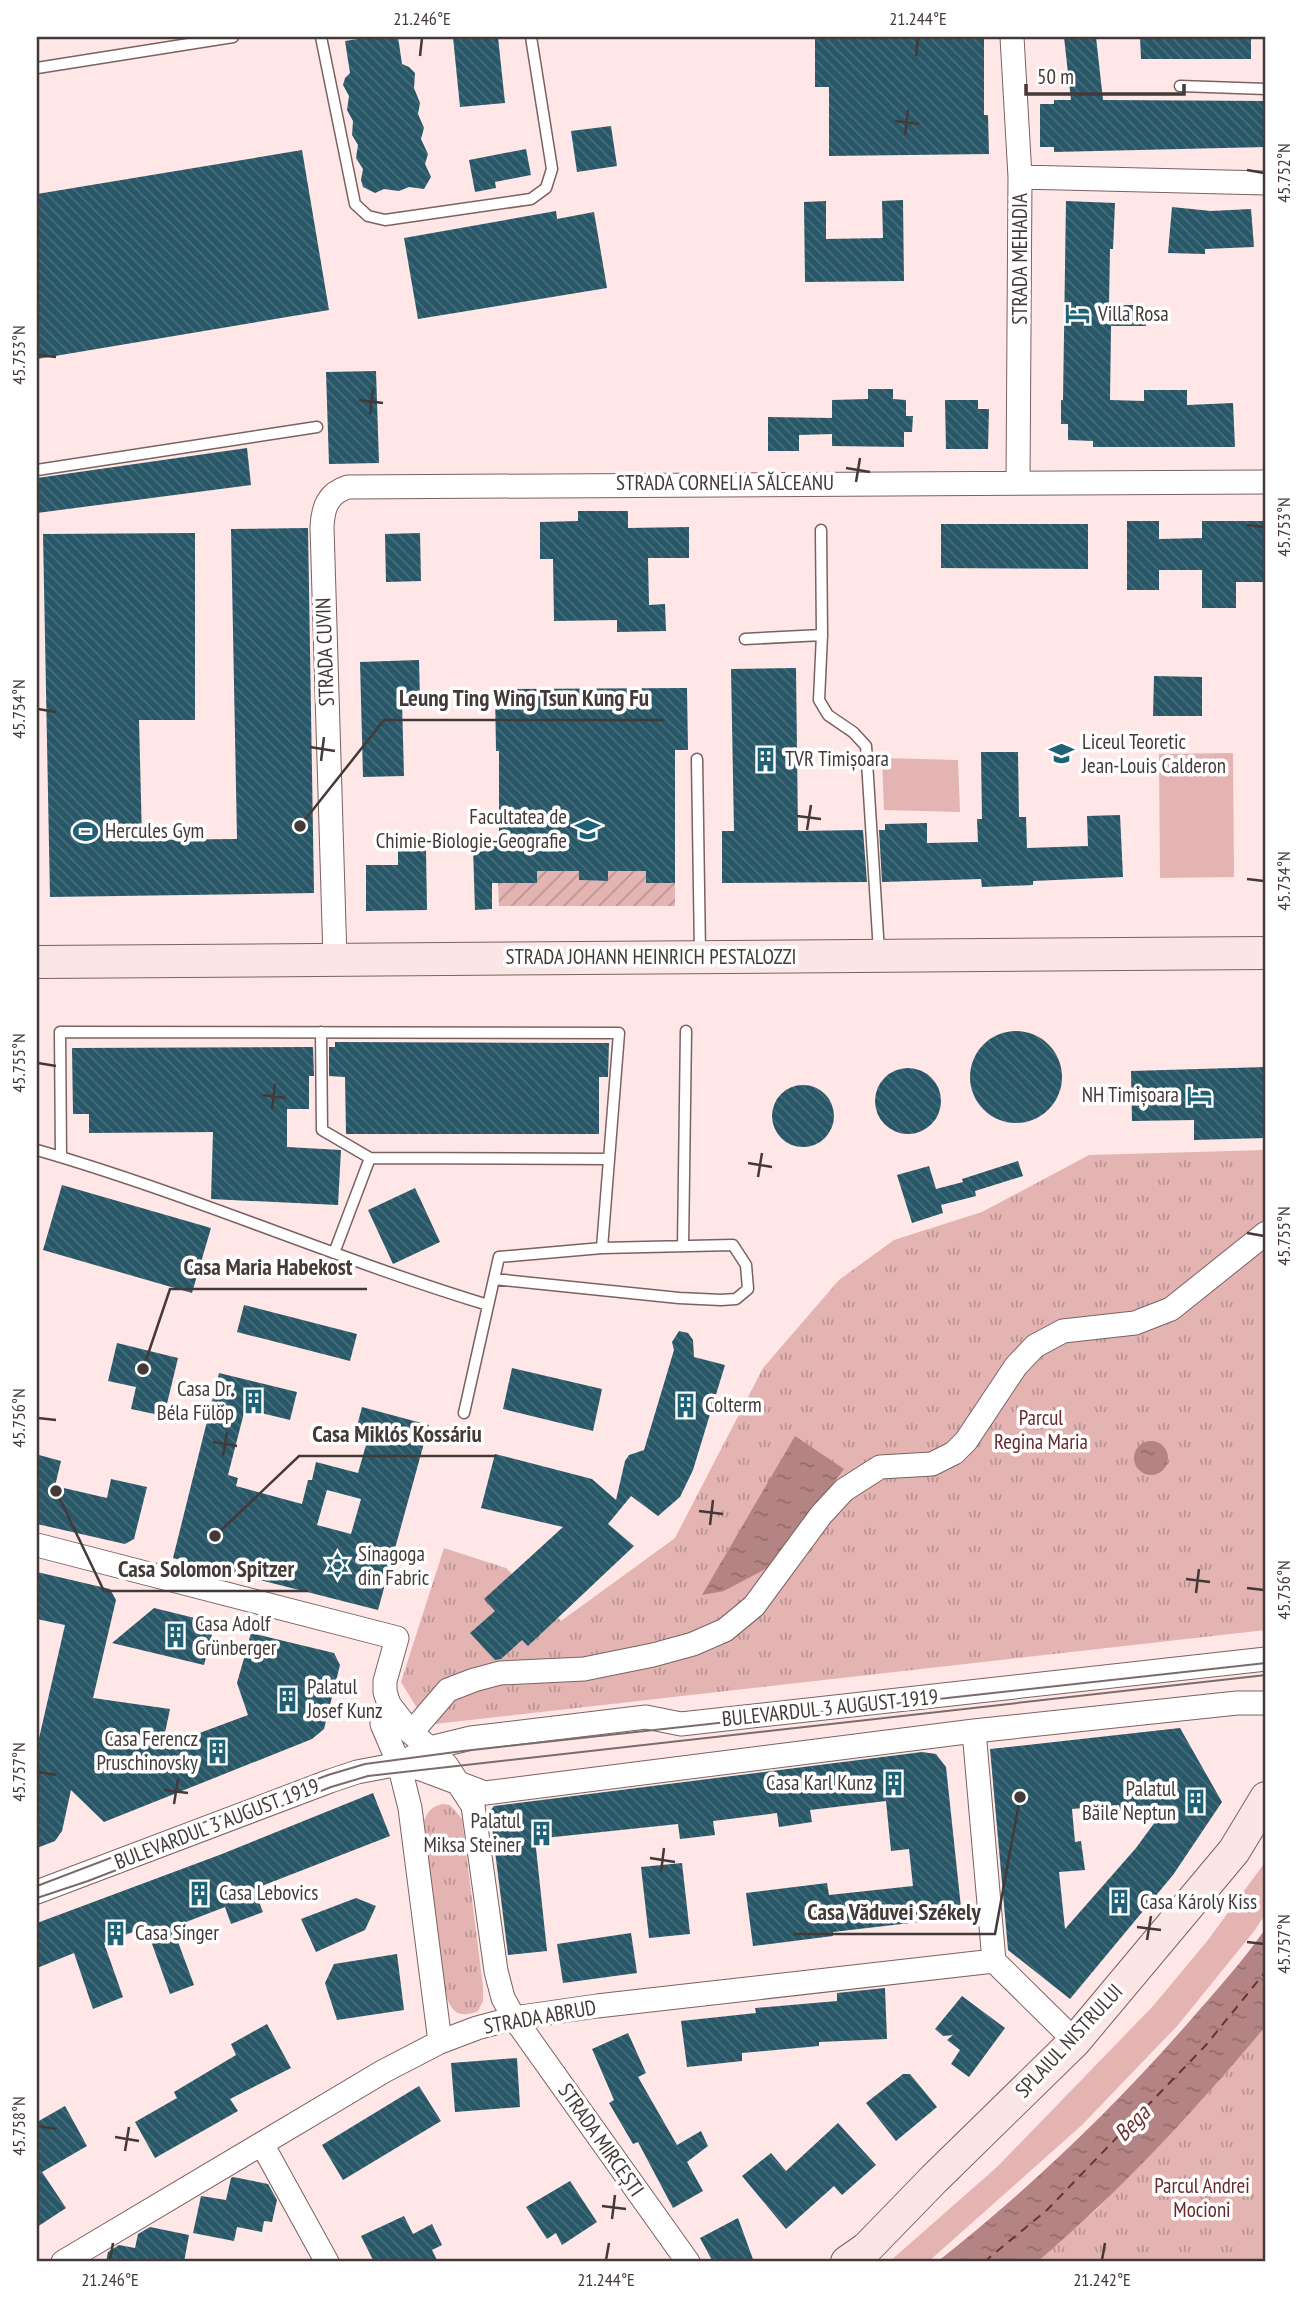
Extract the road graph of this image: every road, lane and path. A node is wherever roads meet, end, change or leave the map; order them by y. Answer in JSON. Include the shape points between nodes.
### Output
{"nodes":[{"id":1,"x":233,"y":37,"type":"edge"},
{"id":2,"x":321,"y":37,"type":"edge"},
{"id":3,"x":531,"y":37,"type":"edge"},
{"id":4,"x":1012,"y":37,"type":"edge"},
{"id":5,"x":37,"y":68,"type":"edge"},
{"id":6,"x":1180,"y":86,"type":"dead end"},
{"id":7,"x":1266,"y":89,"type":"edge"},
{"id":8,"x":1020,"y":177,"type":"junction"},
{"id":9,"x":1266,"y":183,"type":"edge"},
{"id":10,"x":317,"y":427,"type":"dead end"},
{"id":11,"x":37,"y":470,"type":"edge"},
{"id":12,"x":1018,"y":481,"type":"junction"},
{"id":13,"x":1266,"y":482,"type":"edge"},
{"id":14,"x":351,"y":487,"type":"joint"},
{"id":15,"x":821,"y":530,"type":"dead end"},
{"id":16,"x":822,"y":635,"type":"junction"},
{"id":17,"x":745,"y":639,"type":"dead end"},
{"id":18,"x":697,"y":759,"type":"dead end"},
{"id":19,"x":1266,"y":953,"type":"edge"},
{"id":20,"x":879,"y":954,"type":"junction"},
{"id":21,"x":700,"y":956,"type":"junction"},
{"id":22,"x":335,"y":959,"type":"junction"},
{"id":23,"x":37,"y":962,"type":"edge"},
{"id":24,"x":686,"y":1031,"type":"dead end"},
{"id":25,"x":321,"y":1032,"type":"junction"},
{"id":26,"x":37,"y":1150,"type":"edge"},
{"id":27,"x":61,"y":1157,"type":"junction"},
{"id":28,"x":370,"y":1158,"type":"junction"},
{"id":29,"x":609,"y":1159,"type":"junction"},
{"id":30,"x":1266,"y":1233,"type":"edge"},
{"id":31,"x":683,"y":1245,"type":"junction"},
{"id":32,"x":602,"y":1248,"type":"junction"},
{"id":33,"x":334,"y":1253,"type":"junction"},
{"id":34,"x":494,"y":1279,"type":"junction"},
{"id":35,"x":488,"y":1305,"type":"junction"},
{"id":36,"x":464,"y":1413,"type":"dead end"},
{"id":37,"x":37,"y":1545,"type":"edge"},
{"id":38,"x":1266,"y":1659,"type":"edge"},
{"id":39,"x":1266,"y":1703,"type":"edge"},
{"id":40,"x":386,"y":1714,"type":"junction"},
{"id":41,"x":974,"y":1731,"type":"junction"},
{"id":42,"x":411,"y":1733,"type":"junction"},
{"id":43,"x":430,"y":1748,"type":"junction"},
{"id":44,"x":399,"y":1764,"type":"junction"},
{"id":45,"x":357,"y":1772,"type":"junction"},
{"id":46,"x":460,"y":1785,"type":"junction"},
{"id":47,"x":1266,"y":1798,"type":"edge"},
{"id":48,"x":37,"y":1892,"type":"edge"},
{"id":49,"x":993,"y":1961,"type":"junction"},
{"id":50,"x":514,"y":2018,"type":"junction"},
{"id":51,"x":1074,"y":2041,"type":"junction"},
{"id":52,"x":440,"y":2042,"type":"junction"},
{"id":53,"x":262,"y":2144,"type":"junction"},
{"id":54,"x":63,"y":2262,"type":"edge"},
{"id":55,"x":327,"y":2262,"type":"edge"},
{"id":56,"x":688,"y":2262,"type":"edge"},
{"id":57,"x":847,"y":2262,"type":"edge"}],
"edges":[{"from":1,"to":5,"type":"lane"},
{"from":2,"to":3,"type":"lane","via":[[355,204],[368,215],[385,220],[531,199],[546,188],[552,169]]},
{"from":4,"to":8,"type":"street","name":"STRADA MEHADIA"},
{"from":6,"to":7,"type":"lane"},
{"from":8,"to":9,"type":"street"},
{"from":8,"to":12,"type":"street","name":"STRADA MEHADIA"},
{"from":10,"to":11,"type":"lane"},
{"from":12,"to":13,"type":"street","name":"STRADA CORNELIA SĂLCEANU"},
{"from":12,"to":14,"type":"street","name":"STRADA CORNELIA SĂLCEANU"},
{"from":14,"to":22,"type":"street","name":"STRADA CUVIN","via":[[328,499],[322,527]]},
{"from":15,"to":16,"type":"lane"},
{"from":16,"to":17,"type":"lane"},
{"from":16,"to":20,"type":"lane","via":[[822,708],[866,746]]},
{"from":18,"to":21,"type":"lane"},
{"from":19,"to":20,"type":"main road","name":"STRADA JOHANN HEINRICH PESTALOZZI"},
{"from":20,"to":21,"type":"main road","name":"STRADA JOHANN HEINRICH PESTALOZZI"},
{"from":21,"to":22,"type":"main road","name":"STRADA JOHANN HEINRICH PESTALOZZI"},
{"from":22,"to":23,"type":"main road","name":"STRADA JOHANN HEINRICH PESTALOZZI"},
{"from":24,"to":31,"type":"lane"},
{"from":25,"to":27,"type":"lane","via":[[60,1032]]},
{"from":25,"to":28,"type":"lane","via":[[321,1130]]},
{"from":25,"to":29,"type":"lane","via":[[619,1033]]},
{"from":26,"to":27,"type":"lane"},
{"from":27,"to":33,"type":"lane"},
{"from":28,"to":29,"type":"lane"},
{"from":28,"to":33,"type":"lane"},
{"from":29,"to":32,"type":"lane"},
{"from":30,"to":42,"type":"street","via":[[1171,1309],[1135,1323],[1063,1331],[1035,1346],[954,1453],[932,1464],[880,1467],[844,1490],[754,1606],[725,1630],[653,1656],[584,1669],[500,1673],[474,1680],[448,1690]]},
{"from":31,"to":32,"type":"lane"},
{"from":31,"to":34,"type":"lane","via":[[733,1245],[746,1265],[748,1289],[736,1299],[707,1300]]},
{"from":32,"to":34,"type":"lane","via":[[499,1257]]},
{"from":33,"to":35,"type":"lane"},
{"from":34,"to":35,"type":"lane"},
{"from":35,"to":36,"type":"lane"},
{"from":37,"to":40,"type":"street","via":[[397,1638],[385,1681]]},
{"from":38,"to":43,"type":"street","name":"BULEVARDUL 3 AUGUST 1919","via":[[681,1724],[646,1717],[471,1738]]},
{"from":39,"to":41,"type":"street","name":"BULEVARDUL 3 AUGUST 1919"},
{"from":40,"to":42,"type":"street","name":"STRADA MIRCEȘTI"},
{"from":40,"to":44,"type":"street"},
{"from":40,"to":45,"type":"street","via":[[371,1753]]},
{"from":41,"to":46,"type":"street","name":"BULEVARDUL 3 AUGUST 1919","via":[[485,1793]]},
{"from":41,"to":49,"type":"street"},
{"from":42,"to":43,"type":"street","name":"STRADA MIRCEȘTI"},
{"from":43,"to":44,"type":"street","name":"BULEVARDUL 3 AUGUST 1919"},
{"from":43,"to":46,"type":"street","name":"STRADA MIRCEȘTI"},
{"from":44,"to":45,"type":"street","name":"BULEVARDUL 3 AUGUST 1919"},
{"from":44,"to":46,"type":"street","name":"BULEVARDUL 3 AUGUST 1919"},
{"from":44,"to":52,"type":"street","via":[[410,1808]]},
{"from":45,"to":48,"type":"street","name":"BULEVARDUL 3 AUGUST 1919"},
{"from":46,"to":50,"type":"street","name":"STRADA MIRCEȘTI","via":[[475,1814],[498,1986]]},
{"from":47,"to":51,"type":"main road","name":"SPLAIUL NISTRULUI","via":[[1234,1851]]},
{"from":49,"to":50,"type":"street","name":"STRADA ABRUD"},
{"from":49,"to":51,"type":"street"},
{"from":50,"to":52,"type":"street","name":"STRADA ABRUD"},
{"from":50,"to":56,"type":"street","name":"STRADA MIRCEȘTI"},
{"from":51,"to":57,"type":"main road","name":"SPLAIUL NISTRULUI","via":[[867,2248]]},
{"from":52,"to":53,"type":"street","name":"STRADA ABRUD"},
{"from":53,"to":54,"type":"street","name":"STRADA ABRUD"},
{"from":53,"to":55,"type":"street"}]}
